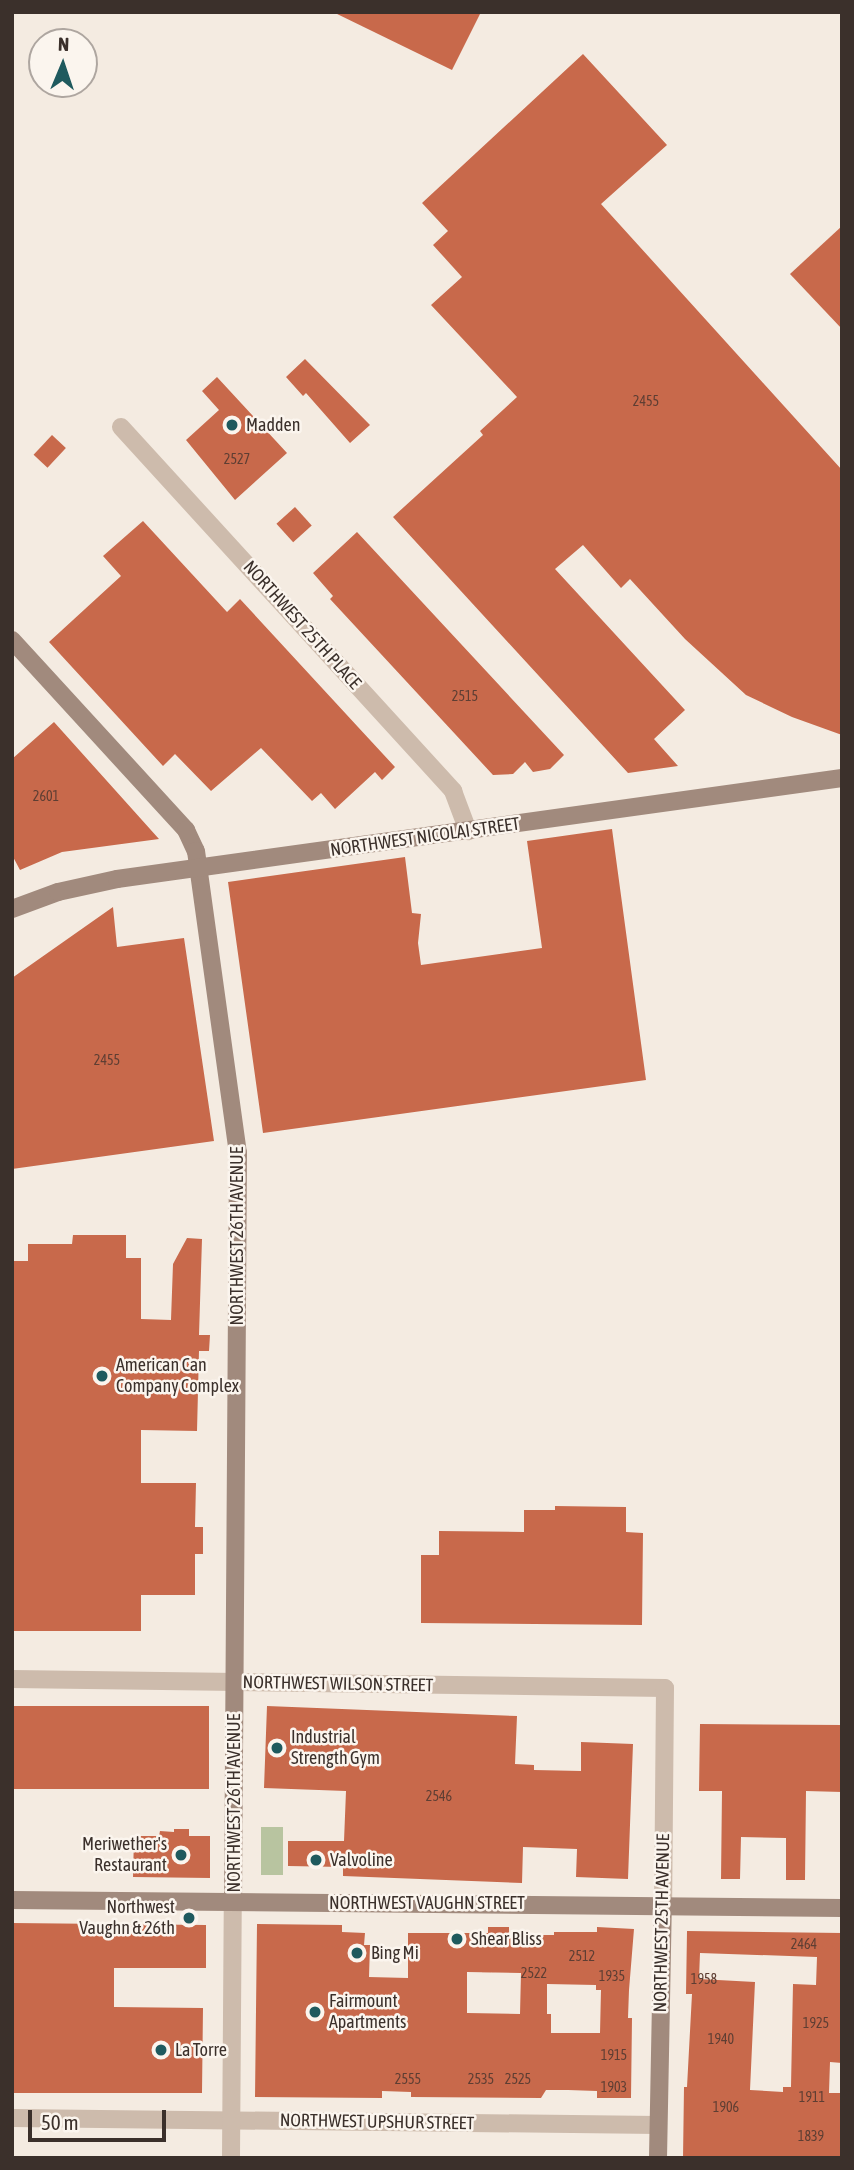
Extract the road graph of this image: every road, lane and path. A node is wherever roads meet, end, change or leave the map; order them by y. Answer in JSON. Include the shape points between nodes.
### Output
{"nodes":[{"id":1,"x":121,"y":427,"type":"dead end"},
{"id":2,"x":12,"y":640,"type":"edge"},
{"id":3,"x":842,"y":778,"type":"edge"},
{"id":4,"x":468,"y":831,"type":"junction"},
{"id":5,"x":198,"y":868,"type":"junction"},
{"id":6,"x":12,"y":909,"type":"edge"},
{"id":7,"x":12,"y":1679,"type":"edge"},
{"id":8,"x":235,"y":1683,"type":"junction"},
{"id":9,"x":665,"y":1688,"type":"joint"},
{"id":10,"x":12,"y":1900,"type":"edge"},
{"id":11,"x":233,"y":1902,"type":"junction"},
{"id":12,"x":663,"y":1905,"type":"junction"},
{"id":13,"x":842,"y":1908,"type":"edge"},
{"id":14,"x":12,"y":2118,"type":"edge"},
{"id":15,"x":231,"y":2120,"type":"junction"},
{"id":16,"x":659,"y":2125,"type":"junction"},
{"id":17,"x":231,"y":2158,"type":"edge"},
{"id":18,"x":659,"y":2158,"type":"edge"}],
"edges":[{"from":1,"to":4,"type":"street","name":"NORTHWEST 25TH PLACE","via":[[453,791]]},
{"from":2,"to":5,"type":"street","name":"NORTHWEST 26TH AVENUE","via":[[187,830]]},
{"from":3,"to":4,"type":"street","name":"NORTHWEST NICOLAI STREET"},
{"from":4,"to":5,"type":"street","name":"NORTHWEST NICOLAI STREET"},
{"from":5,"to":6,"type":"street","name":"NORTHWEST NICOLAI STREET","via":[[93,883]]},
{"from":5,"to":8,"type":"street","name":"NORTHWEST 26TH AVENUE","via":[[237,1153]]},
{"from":7,"to":8,"type":"street","name":"NORTHWEST WILSON STREET"},
{"from":8,"to":9,"type":"street","name":"NORTHWEST WILSON STREET"},
{"from":8,"to":11,"type":"street","name":"NORTHWEST 26TH AVENUE"},
{"from":9,"to":12,"type":"street","name":"NORTHWEST 25TH AVENUE"},
{"from":10,"to":11,"type":"street","name":"NORTHWEST VAUGHN STREET"},
{"from":11,"to":12,"type":"street","name":"NORTHWEST VAUGHN STREET"},
{"from":11,"to":15,"type":"street","name":"NORTHWEST 26TH AVENUE"},
{"from":12,"to":13,"type":"street","name":"NORTHWEST VAUGHN STREET"},
{"from":12,"to":16,"type":"street","name":"NORTHWEST 25TH AVENUE"},
{"from":14,"to":15,"type":"street","name":"NORTHWEST UPSHUR STREET"},
{"from":15,"to":16,"type":"street","name":"NORTHWEST UPSHUR STREET"},
{"from":15,"to":17,"type":"street","name":"NORTHWEST 26TH AVENUE"},
{"from":16,"to":18,"type":"street","name":"NORTHWEST 25TH AVENUE"}]}
